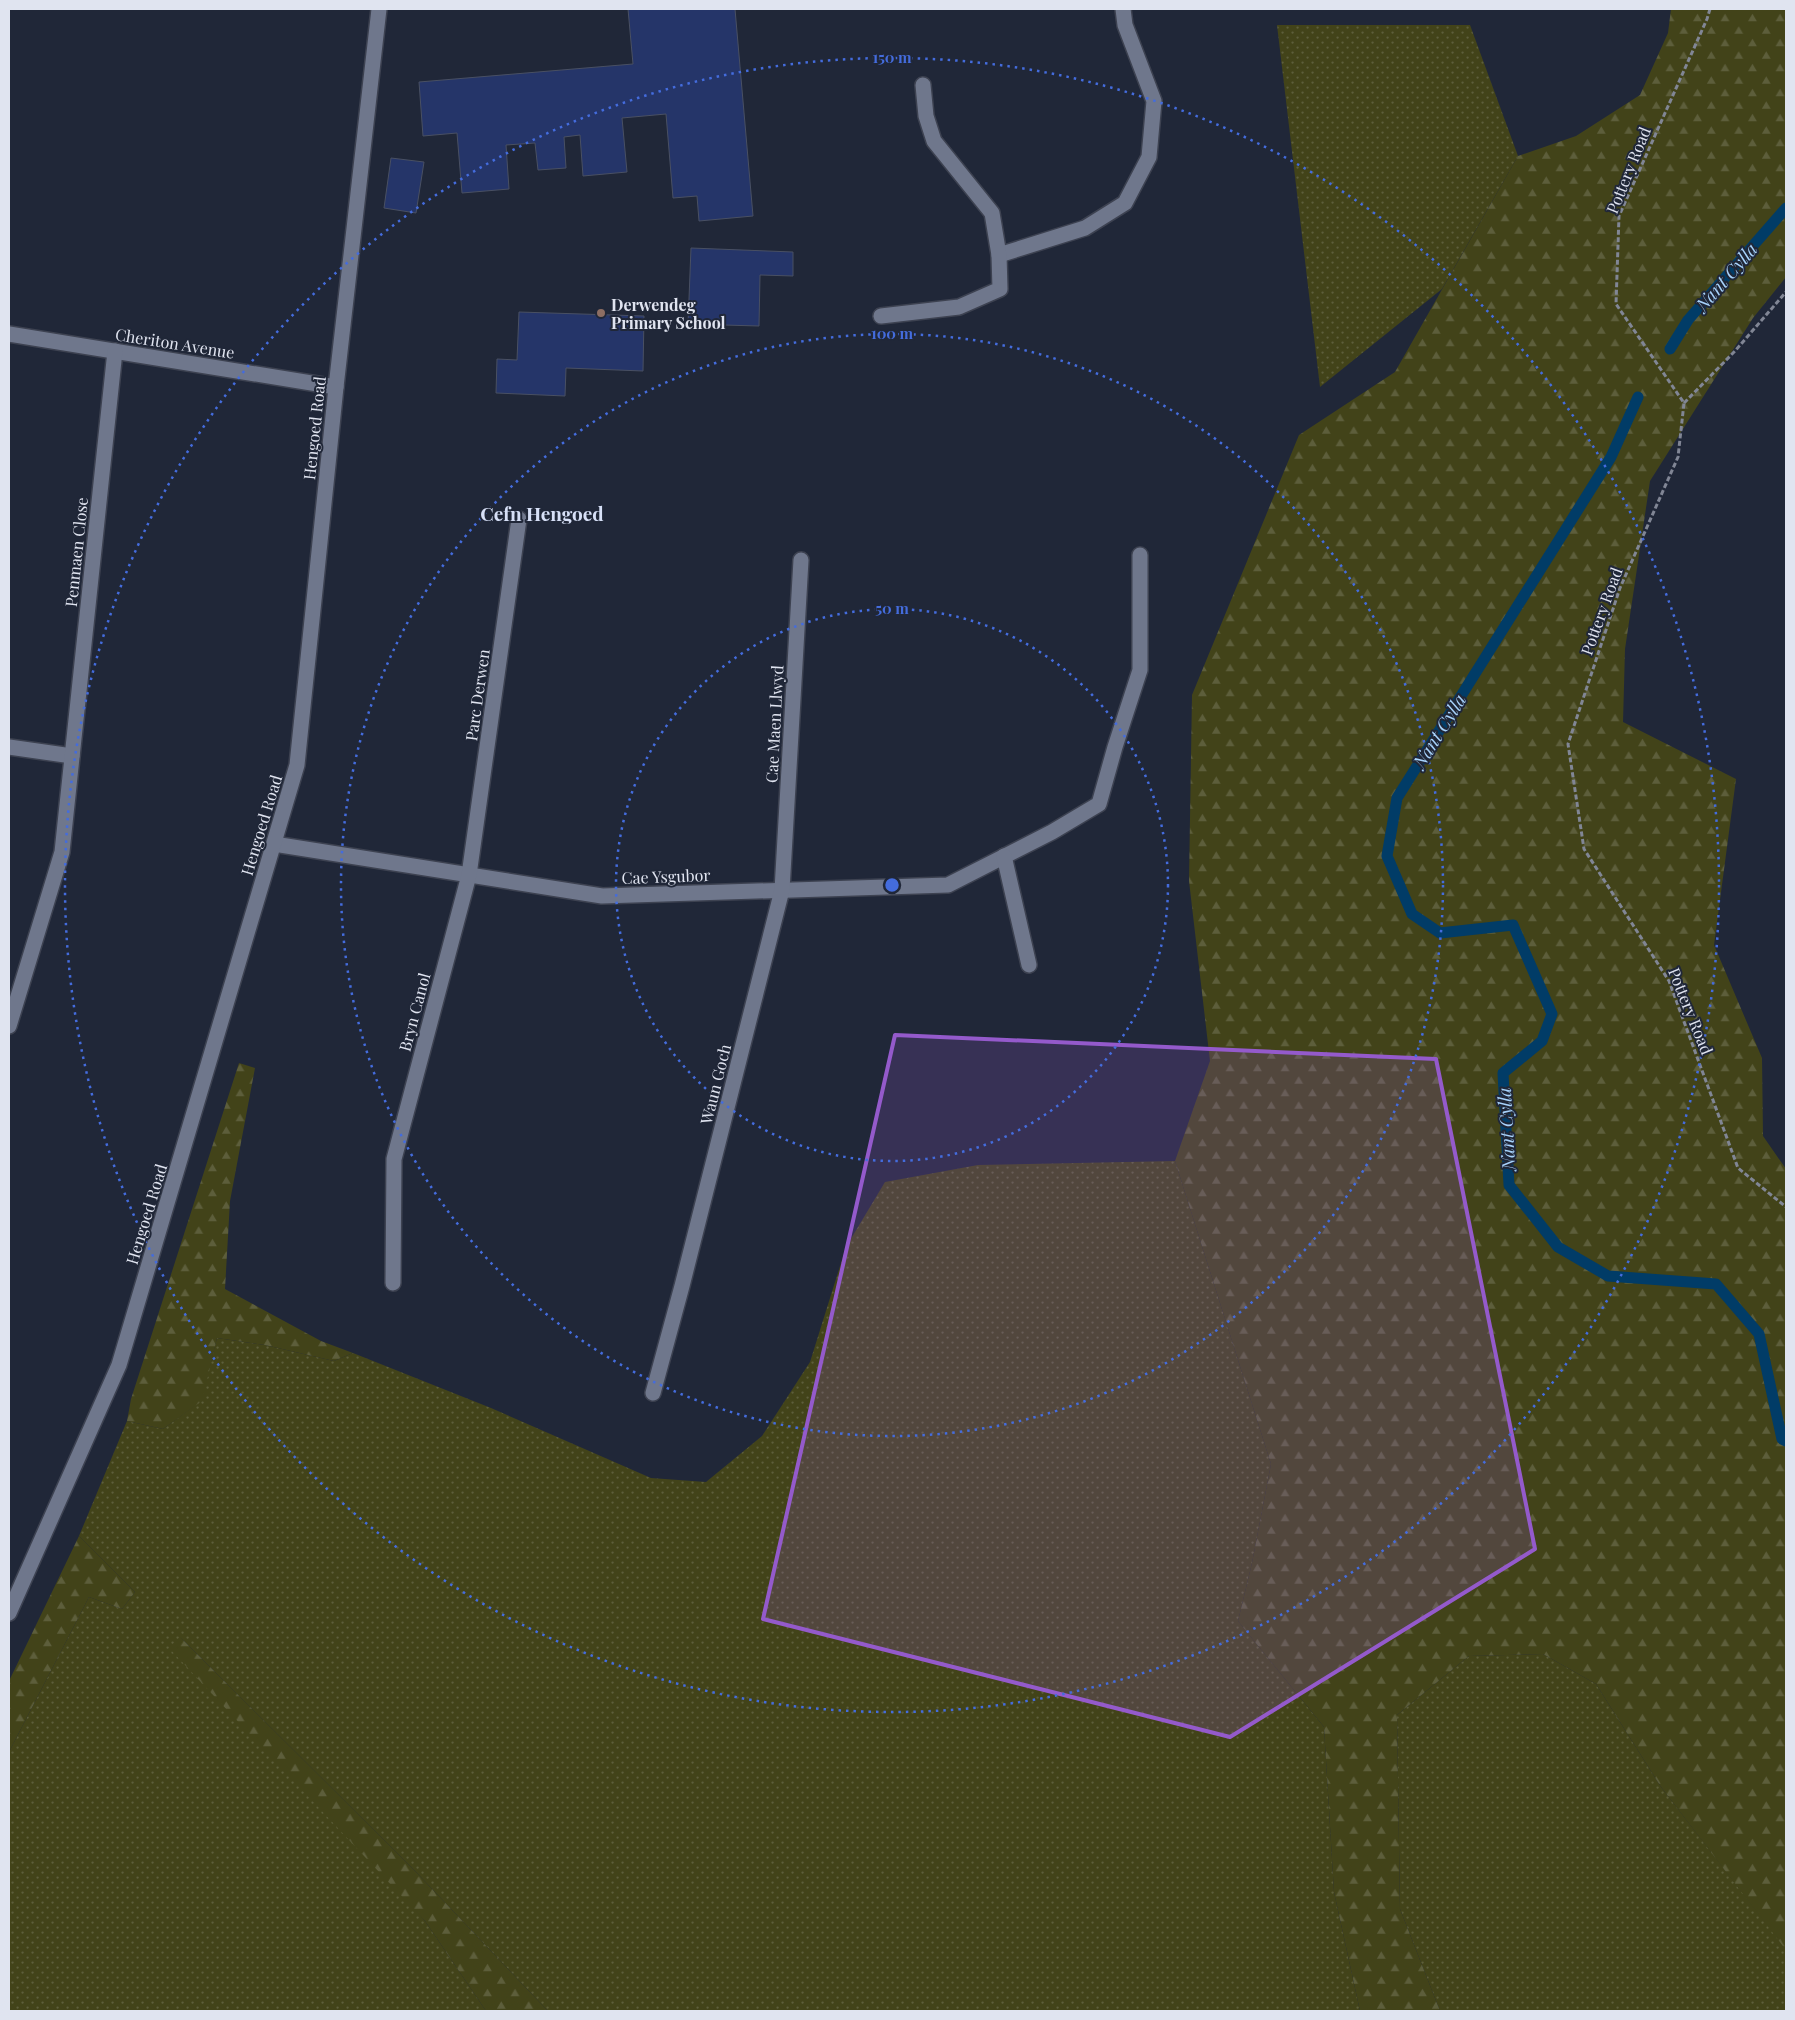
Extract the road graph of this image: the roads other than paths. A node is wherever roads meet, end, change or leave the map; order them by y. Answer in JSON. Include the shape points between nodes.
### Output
{"nodes":[{"id":1,"x":379,"y":9,"type":"edge"},
{"id":2,"x":1123,"y":9,"type":"edge"},
{"id":3,"x":923,"y":84,"type":"dead end"},
{"id":4,"x":999,"y":255,"type":"junction"},
{"id":5,"x":881,"y":316,"type":"dead end"},
{"id":6,"x":9,"y":334,"type":"edge"},
{"id":7,"x":115,"y":351,"type":"junction"},
{"id":8,"x":336,"y":387,"type":"junction"},
{"id":9,"x":519,"y":519,"type":"dead end"},
{"id":10,"x":1140,"y":555,"type":"dead end"},
{"id":11,"x":801,"y":560,"type":"dead end"},
{"id":12,"x":9,"y":747,"type":"edge"},
{"id":13,"x":72,"y":756,"type":"junction"},
{"id":14,"x":274,"y":844,"type":"junction"},
{"id":15,"x":1004,"y":856,"type":"junction"},
{"id":16,"x":469,"y":875,"type":"junction"},
{"id":17,"x":782,"y":890,"type":"junction"},
{"id":18,"x":1029,"y":965,"type":"dead end"},
{"id":19,"x":9,"y":1026,"type":"edge"},
{"id":20,"x":393,"y":1282,"type":"dead end"},
{"id":21,"x":652,"y":1393,"type":"dead end"},
{"id":22,"x":9,"y":1613,"type":"edge"}],
"edges":[{"from":1,"to":8,"type":"street","name":"Hengoed Road"},
{"from":2,"to":4,"type":"street","via":[[1125,25],[1154,101],[1149,157],[1125,203],[1085,228]]},
{"from":3,"to":4,"type":"street","via":[[926,116],[934,141],[992,212]]},
{"from":4,"to":5,"type":"street","via":[[1000,290],[959,307]]},
{"from":6,"to":7,"type":"street","name":"Cheriton Avenue"},
{"from":7,"to":8,"type":"street","name":"Cheriton Avenue"},
{"from":7,"to":13,"type":"street","name":"Penmaen Close"},
{"from":8,"to":14,"type":"street","name":"Hengoed Road","via":[[297,765]]},
{"from":9,"to":16,"type":"street","name":"Parc Derwen"},
{"from":10,"to":15,"type":"street","name":"Cae Ysgubor","via":[[1140,670],[1099,804]]},
{"from":11,"to":17,"type":"street","name":"Cae Maen Llwyd"},
{"from":12,"to":13,"type":"street"},
{"from":13,"to":19,"type":"street","name":"Penmaen Close","via":[[62,852]]},
{"from":14,"to":16,"type":"street","name":"Cae Ysgubor"},
{"from":14,"to":22,"type":"street","name":"Hengoed Road","via":[[119,1365]]},
{"from":15,"to":17,"type":"street","name":"Cae Ysgubor","via":[[948,885]]},
{"from":15,"to":18,"type":"street"},
{"from":16,"to":17,"type":"street","name":"Cae Ysgubor","via":[[602,896]]},
{"from":16,"to":20,"type":"street","name":"Bryn Canol","via":[[394,1158]]},
{"from":17,"to":21,"type":"street","name":"Waun Goch"}]}
